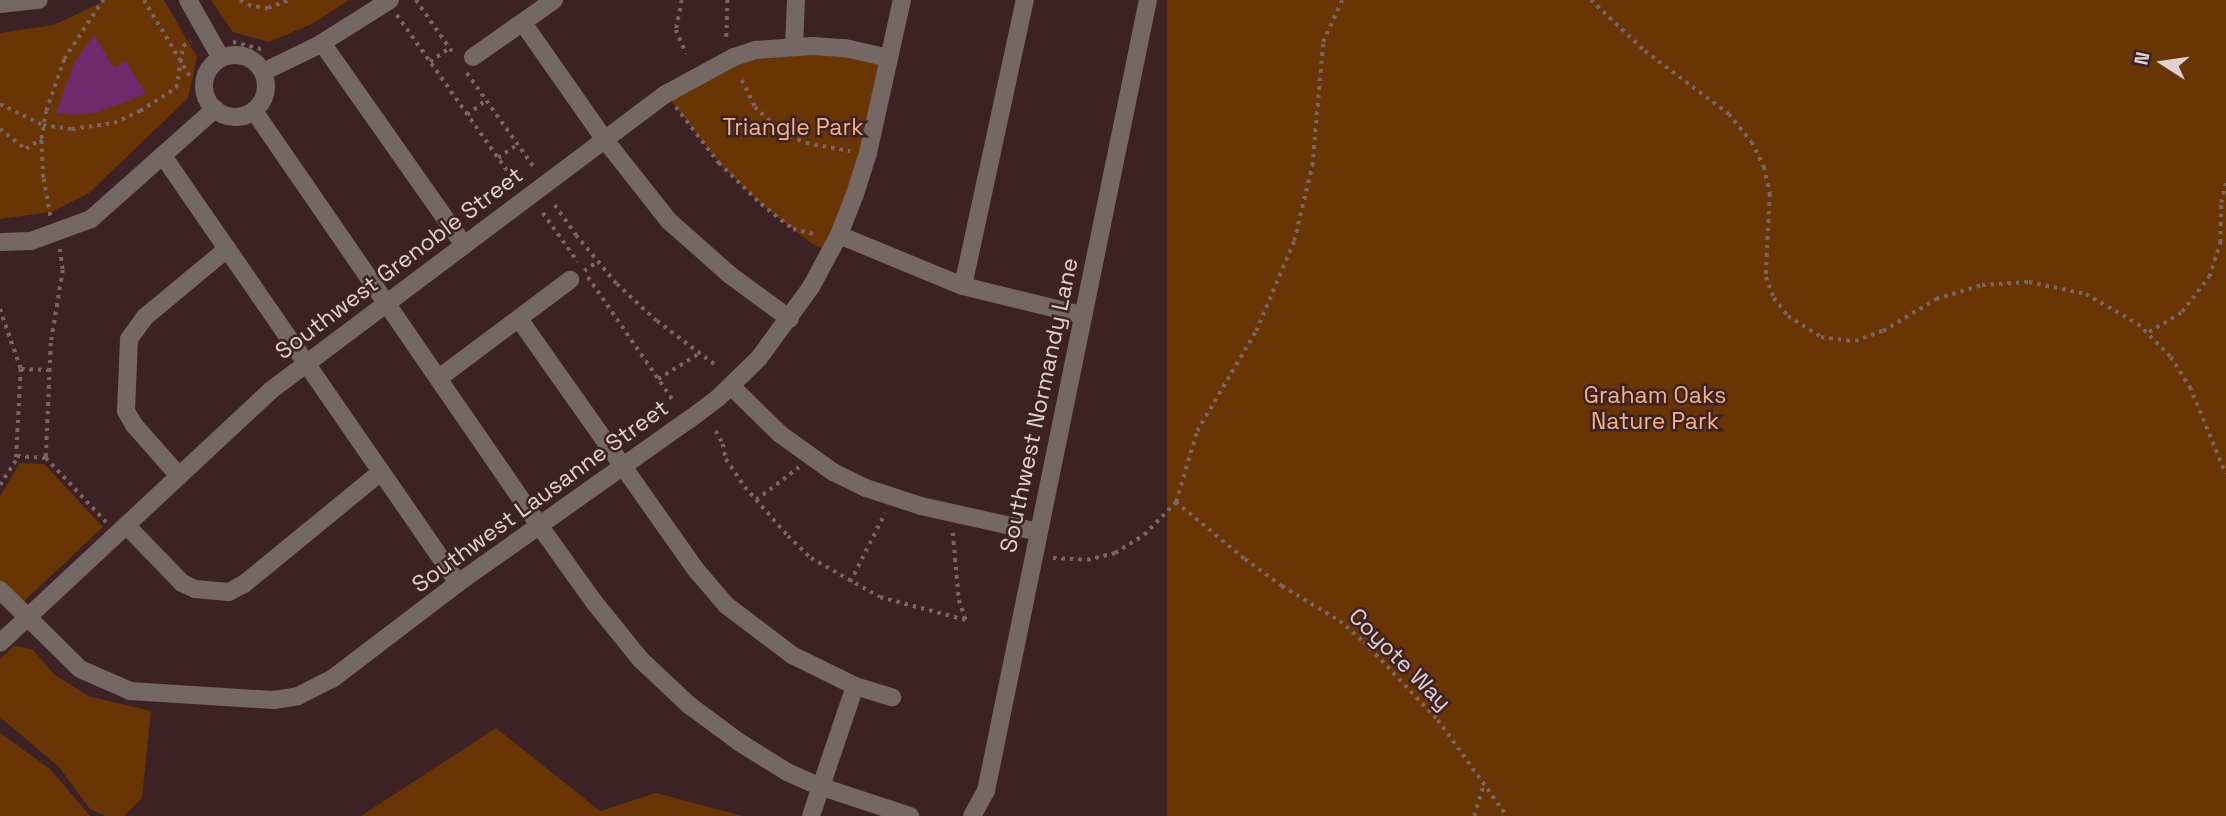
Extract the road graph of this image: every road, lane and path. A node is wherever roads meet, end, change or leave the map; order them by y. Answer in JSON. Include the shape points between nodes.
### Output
{"nodes":[{"id":1,"x":39,"y":0,"type":"edge"},
{"id":2,"x":103,"y":0,"type":"edge"},
{"id":3,"x":144,"y":0,"type":"edge"},
{"id":4,"x":188,"y":0,"type":"edge"},
{"id":5,"x":240,"y":0,"type":"edge"},
{"id":6,"x":290,"y":0,"type":"edge"},
{"id":7,"x":416,"y":0,"type":"edge"},
{"id":8,"x":554,"y":0,"type":"edge"},
{"id":9,"x":682,"y":0,"type":"edge"},
{"id":10,"x":727,"y":0,"type":"edge"},
{"id":11,"x":796,"y":0,"type":"edge"},
{"id":12,"x":902,"y":0,"type":"edge"},
{"id":13,"x":1025,"y":0,"type":"edge"},
{"id":14,"x":1147,"y":0,"type":"edge"},
{"id":15,"x":1342,"y":0,"type":"edge"},
{"id":16,"x":1591,"y":0,"type":"edge"},
{"id":17,"x":389,"y":1,"type":"edge"},
{"id":18,"x":0,"y":4,"type":"edge"},
{"id":19,"x":523,"y":23,"type":"junction"},
{"id":20,"x":726,"y":37,"type":"dead end"},
{"id":21,"x":193,"y":39,"type":"dead end"},
{"id":22,"x":225,"y":39,"type":"dead end"},
{"id":23,"x":322,"y":43,"type":"junction"},
{"id":24,"x":794,"y":47,"type":"junction"},
{"id":25,"x":449,"y":48,"type":"junction"},
{"id":26,"x":276,"y":49,"type":"dead end"},
{"id":27,"x":686,"y":54,"type":"dead end"},
{"id":28,"x":473,"y":57,"type":"dead end"},
{"id":29,"x":221,"y":58,"type":"junction"},
{"id":30,"x":889,"y":58,"type":"junction"},
{"id":31,"x":181,"y":61,"type":"junction"},
{"id":32,"x":430,"y":62,"type":"junction"},
{"id":33,"x":263,"y":72,"type":"junction"},
{"id":34,"x":191,"y":78,"type":"dead end"},
{"id":35,"x":742,"y":80,"type":"dead end"},
{"id":36,"x":486,"y":100,"type":"junction"},
{"id":37,"x":0,"y":104,"type":"edge"},
{"id":38,"x":215,"y":109,"type":"junction"},
{"id":39,"x":254,"y":111,"type":"junction"},
{"id":40,"x":679,"y":111,"type":"dead end"},
{"id":41,"x":467,"y":115,"type":"junction"},
{"id":42,"x":43,"y":125,"type":"junction"},
{"id":43,"x":0,"y":129,"type":"edge"},
{"id":44,"x":41,"y":139,"type":"junction"},
{"id":45,"x":605,"y":140,"type":"junction"},
{"id":46,"x":517,"y":144,"type":"junction"},
{"id":47,"x":868,"y":153,"type":"junction"},
{"id":48,"x":163,"y":156,"type":"junction"},
{"id":49,"x":498,"y":158,"type":"junction"},
{"id":50,"x":2226,"y":182,"type":"edge"},
{"id":51,"x":546,"y":183,"type":"junction"},
{"id":52,"x":527,"y":199,"type":"junction"},
{"id":53,"x":555,"y":205,"type":"dead end"},
{"id":54,"x":543,"y":213,"type":"dead end"},
{"id":55,"x":52,"y":221,"type":"dead end"},
{"id":56,"x":814,"y":234,"type":"dead end"},
{"id":57,"x":839,"y":235,"type":"junction"},
{"id":58,"x":0,"y":242,"type":"edge"},
{"id":59,"x":464,"y":245,"type":"junction"},
{"id":60,"x":60,"y":249,"type":"dead end"},
{"id":61,"x":227,"y":249,"type":"junction"},
{"id":62,"x":598,"y":262,"type":"junction"},
{"id":63,"x":577,"y":275,"type":"junction"},
{"id":64,"x":962,"y":286,"type":"junction"},
{"id":65,"x":387,"y":303,"type":"junction"},
{"id":66,"x":0,"y":309,"type":"edge"},
{"id":67,"x":1082,"y":315,"type":"junction"},
{"id":68,"x":519,"y":319,"type":"junction"},
{"id":69,"x":790,"y":319,"type":"junction"},
{"id":70,"x":2149,"y":332,"type":"junction"},
{"id":71,"x":700,"y":353,"type":"junction"},
{"id":72,"x":307,"y":363,"type":"junction"},
{"id":73,"x":718,"y":366,"type":"dead end"},
{"id":74,"x":21,"y":369,"type":"junction"},
{"id":75,"x":50,"y":370,"type":"junction"},
{"id":76,"x":439,"y":378,"type":"junction"},
{"id":77,"x":658,"y":379,"type":"junction"},
{"id":78,"x":731,"y":386,"type":"junction"},
{"id":79,"x":674,"y":403,"type":"dead end"},
{"id":80,"x":716,"y":431,"type":"dead end"},
{"id":81,"x":16,"y":456,"type":"junction"},
{"id":82,"x":811,"y":457,"type":"junction"},
{"id":83,"x":46,"y":458,"type":"junction"},
{"id":84,"x":622,"y":466,"type":"junction"},
{"id":85,"x":381,"y":472,"type":"junction"},
{"id":86,"x":2226,"y":474,"type":"edge"},
{"id":87,"x":179,"y":476,"type":"junction"},
{"id":88,"x":0,"y":486,"type":"edge"},
{"id":89,"x":892,"y":498,"type":"junction"},
{"id":90,"x":756,"y":500,"type":"junction"},
{"id":91,"x":1176,"y":502,"type":"junction"},
{"id":92,"x":957,"y":514,"type":"junction"},
{"id":93,"x":539,"y":525,"type":"junction"},
{"id":94,"x":122,"y":530,"type":"junction"},
{"id":95,"x":1038,"y":532,"type":"junction"},
{"id":96,"x":1048,"y":557,"type":"dead end"},
{"id":97,"x":850,"y":582,"type":"junction"},
{"id":98,"x":458,"y":583,"type":"junction"},
{"id":99,"x":0,"y":590,"type":"edge"},
{"id":100,"x":28,"y":617,"type":"junction"},
{"id":101,"x":0,"y":643,"type":"edge"},
{"id":102,"x":855,"y":687,"type":"junction"},
{"id":103,"x":892,"y":697,"type":"dead end"},
{"id":104,"x":819,"y":786,"type":"junction"},
{"id":105,"x":1483,"y":786,"type":"junction"},
{"id":106,"x":811,"y":816,"type":"edge"},
{"id":107,"x":910,"y":816,"type":"edge"},
{"id":108,"x":972,"y":816,"type":"edge"},
{"id":109,"x":1474,"y":816,"type":"edge"},
{"id":110,"x":1507,"y":816,"type":"edge"}],
"edges":[{"from":1,"to":18,"type":"street"},
{"from":2,"to":42,"type":"path","via":[[64,60]]},
{"from":3,"to":31,"type":"path"},
{"from":4,"to":29,"type":"street"},
{"from":5,"to":6,"type":"path","via":[[268,8]]},
{"from":7,"to":25,"type":"path"},
{"from":8,"to":19,"type":"street"},
{"from":9,"to":27,"type":"path","via":[[676,30]]},
{"from":10,"to":20,"type":"path"},
{"from":11,"to":24,"type":"street"},
{"from":12,"to":30,"type":"street","name":"Southwest Lausanne Street"},
{"from":13,"to":64,"type":"street"},
{"from":14,"to":67,"type":"street","name":"Southwest Normandy Lane"},
{"from":15,"to":91,"type":"path","via":[[1323,43],[1313,156],[1294,241],[1265,313],[1197,431]]},
{"from":16,"to":70,"type":"path","via":[[1645,51],[1729,114],[1752,142],[1770,194],[1766,277],[1777,305],[1809,331],[1833,341],[1862,340],[1948,295],[1982,285],[2017,282],[2087,295]]},
{"from":17,"to":23,"type":"street"},
{"from":17,"to":32,"type":"path"},
{"from":19,"to":28,"type":"street"},
{"from":19,"to":45,"type":"street"},
{"from":21,"to":31,"type":"path","via":[[184,46]]},
{"from":22,"to":26,"type":"path"},
{"from":23,"to":33,"type":"street"},
{"from":23,"to":59,"type":"street"},
{"from":24,"to":30,"type":"street","name":"Southwest Grenoble Street","via":[[845,48]]},
{"from":24,"to":45,"type":"street","name":"Southwest Grenoble Street","via":[[734,57],[666,94]]},
{"from":25,"to":32,"type":"path"},
{"from":25,"to":36,"type":"path"},
{"from":29,"to":33,"type":"street","via":[[249,58]]},
{"from":29,"to":38,"type":"street","via":[[205,78],[207,99]]},
{"from":30,"to":47,"type":"street","name":"Southwest Lausanne Street"},
{"from":31,"to":34,"type":"path"},
{"from":31,"to":42,"type":"path","via":[[176,88],[128,118],[87,128]]},
{"from":32,"to":41,"type":"path"},
{"from":33,"to":39,"type":"street","via":[[265,95]]},
{"from":35,"to":47,"type":"path","via":[[763,117],[793,138]]},
{"from":36,"to":41,"type":"path"},
{"from":36,"to":46,"type":"path"},
{"from":37,"to":42,"type":"path"},
{"from":38,"to":39,"type":"street","via":[[237,117]]},
{"from":38,"to":48,"type":"street"},
{"from":39,"to":65,"type":"street"},
{"from":40,"to":56,"type":"path","via":[[719,163],[761,204],[793,229]]},
{"from":41,"to":49,"type":"path"},
{"from":42,"to":44,"type":"path"},
{"from":43,"to":44,"type":"path","via":[[26,149]]},
{"from":44,"to":55,"type":"path"},
{"from":45,"to":51,"type":"street","name":"Southwest Grenoble Street"},
{"from":45,"to":69,"type":"street","via":[[669,221],[730,275]]},
{"from":46,"to":49,"type":"path"},
{"from":46,"to":51,"type":"path"},
{"from":47,"to":57,"type":"street","name":"Southwest Lausanne Street"},
{"from":48,"to":58,"type":"street","via":[[91,219],[31,241]]},
{"from":48,"to":61,"type":"street"},
{"from":49,"to":52,"type":"path"},
{"from":50,"to":70,"type":"path","via":[[2220,243],[2209,277],[2182,312]]},
{"from":51,"to":52,"type":"street","name":"Southwest Grenoble Street"},
{"from":52,"to":59,"type":"street","name":"Southwest Grenoble Street"},
{"from":53,"to":62,"type":"path"},
{"from":54,"to":63,"type":"path"},
{"from":57,"to":64,"type":"street"},
{"from":57,"to":69,"type":"street","name":"Southwest Lausanne Street"},
{"from":59,"to":65,"type":"street","name":"Southwest Grenoble Street"},
{"from":60,"to":75,"type":"path","via":[[63,270]]},
{"from":61,"to":72,"type":"street"},
{"from":61,"to":87,"type":"street","via":[[145,317],[129,339],[126,411]]},
{"from":62,"to":63,"type":"path"},
{"from":62,"to":71,"type":"path","via":[[657,321]]},
{"from":63,"to":68,"type":"street"},
{"from":63,"to":77,"type":"path"},
{"from":64,"to":67,"type":"street"},
{"from":65,"to":72,"type":"street","name":"Southwest Grenoble Street"},
{"from":65,"to":76,"type":"street"},
{"from":66,"to":74,"type":"path"},
{"from":67,"to":95,"type":"street","name":"Southwest Normandy Lane"},
{"from":68,"to":76,"type":"street"},
{"from":68,"to":84,"type":"street"},
{"from":69,"to":78,"type":"street","name":"Southwest Lausanne Street"},
{"from":70,"to":86,"type":"path","via":[[2190,387]]},
{"from":71,"to":73,"type":"path"},
{"from":71,"to":77,"type":"path"},
{"from":72,"to":85,"type":"street"},
{"from":72,"to":87,"type":"street","name":"Southwest Grenoble Street"},
{"from":74,"to":75,"type":"path"},
{"from":74,"to":81,"type":"path"},
{"from":75,"to":83,"type":"path"},
{"from":76,"to":93,"type":"street"},
{"from":77,"to":79,"type":"path"},
{"from":78,"to":82,"type":"street"},
{"from":78,"to":84,"type":"street","name":"Southwest Lausanne Street"},
{"from":80,"to":90,"type":"path","via":[[726,459]]},
{"from":81,"to":83,"type":"path"},
{"from":81,"to":88,"type":"path"},
{"from":82,"to":89,"type":"street"},
{"from":82,"to":90,"type":"path"},
{"from":83,"to":94,"type":"path"},
{"from":84,"to":93,"type":"street","name":"Southwest Lausanne Street"},
{"from":84,"to":102,"type":"street","via":[[726,605],[792,655]]},
{"from":85,"to":94,"type":"street","via":[[229,592],[182,583]]},
{"from":85,"to":98,"type":"street"},
{"from":87,"to":94,"type":"street","name":"Southwest Grenoble Street"},
{"from":89,"to":92,"type":"street"},
{"from":89,"to":97,"type":"path"},
{"from":90,"to":97,"type":"path","via":[[811,558]]},
{"from":91,"to":96,"type":"path","via":[[1144,536],[1115,553],[1087,560]]},
{"from":91,"to":105,"type":"path","name":"Coyote Way","via":[[1245,559],[1364,642],[1432,713]]},
{"from":92,"to":95,"type":"street"},
{"from":92,"to":97,"type":"path","via":[[952,536],[954,564],[967,620],[889,600]]},
{"from":93,"to":98,"type":"street","name":"Southwest Lausanne Street"},
{"from":93,"to":104,"type":"street","via":[[641,660],[689,705],[739,743]]},
{"from":94,"to":100,"type":"street","name":"Southwest Grenoble Street"},
{"from":95,"to":108,"type":"street","name":"Southwest Normandy Lane","via":[[986,791]]},
{"from":98,"to":100,"type":"street","name":"Southwest Lausanne Street","via":[[332,679],[298,696],[274,700],[130,691],[80,669]]},
{"from":99,"to":100,"type":"street","name":"Southwest Lausanne Street"},
{"from":100,"to":101,"type":"street","name":"Southwest Grenoble Street"},
{"from":102,"to":103,"type":"street"},
{"from":102,"to":104,"type":"street"},
{"from":104,"to":106,"type":"street"},
{"from":104,"to":107,"type":"street"},
{"from":105,"to":109,"type":"path"},
{"from":105,"to":110,"type":"path","name":"Coyote Way"}]}
